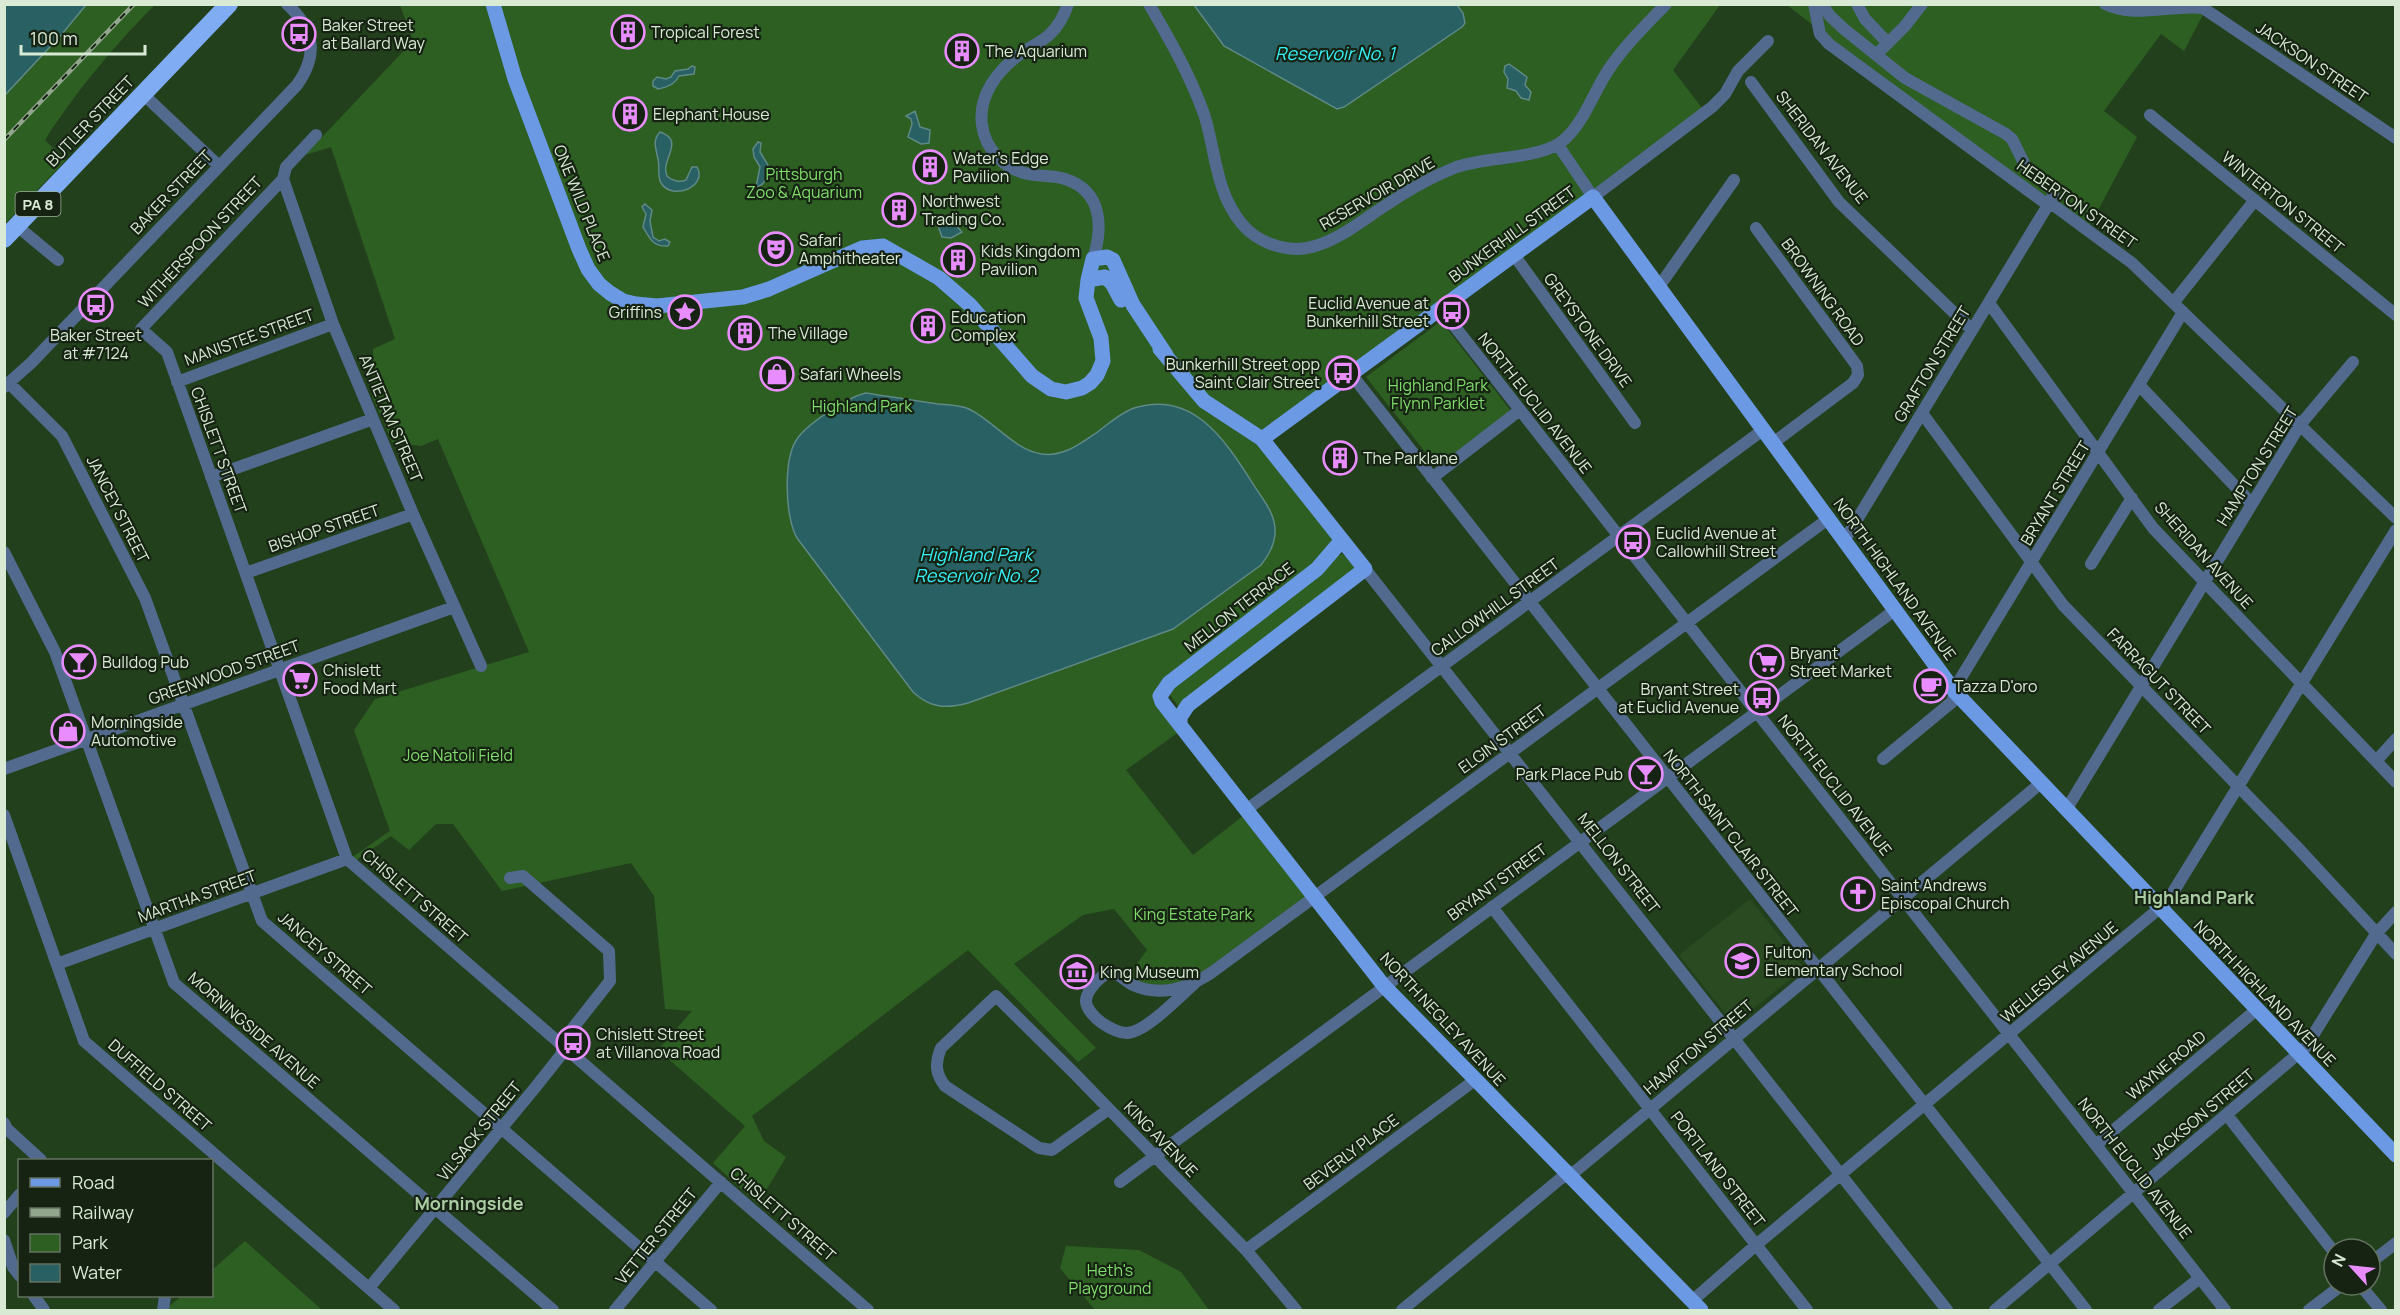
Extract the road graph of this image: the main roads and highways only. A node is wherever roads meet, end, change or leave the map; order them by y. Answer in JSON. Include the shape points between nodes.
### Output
{"nodes":[{"id":1,"x":229,"y":4,"type":"edge"},
{"id":2,"x":493,"y":4,"type":"edge"},
{"id":3,"x":1593,"y":197,"type":"joint"},
{"id":4,"x":11,"y":232,"type":"edge"},
{"id":5,"x":1088,"y":280,"type":"junction"},
{"id":6,"x":1166,"y":355,"type":"junction"},
{"id":7,"x":1262,"y":439,"type":"junction"},
{"id":8,"x":1342,"y":540,"type":"junction"},
{"id":9,"x":1162,"y":702,"type":"joint"},
{"id":10,"x":1180,"y":725,"type":"junction"},
{"id":11,"x":2396,"y":1155,"type":"edge"},
{"id":12,"x":1696,"y":1306,"type":"edge"}],
"edges":[{"from":1,"to":4,"type":"highway","name":"BUTLER STREET","number":"PA 8"},
{"from":2,"to":5,"type":"main road","name":"ONE WILD PLACE","via":[[515,79],[579,249],[593,276],[609,293],[623,300],[645,306],[708,302],[755,293],[862,248],[883,246],[939,278],[970,304],[1032,376],[1060,392],[1074,391],[1090,383],[1103,361],[1101,338],[1086,298]]},
{"from":3,"to":7,"type":"main road","name":"BUNKERHILL STREET"},
{"from":3,"to":11,"type":"main road","name":"NORTH HIGHLAND AVENUE","via":[[1955,692]]},
{"from":5,"to":6,"type":"main road","via":[[1108,279],[1131,317]]},
{"from":5,"to":6,"type":"main road","name":"ONE WILD PLACE","via":[[1093,259],[1107,256],[1113,260],[1133,305]]},
{"from":6,"to":7,"type":"main road","via":[[1204,401]]},
{"from":7,"to":8,"type":"main road","name":"MELLON STREET"},
{"from":8,"to":9,"type":"main road","name":"MELLON TERRACE","via":[[1317,569],[1169,683],[1160,696]]},
{"from":8,"to":10,"type":"main road","name":"MELLON STREET","via":[[1365,569],[1188,705],[1179,717]]},
{"from":9,"to":10,"type":"main road","name":"NORTH NEGLEY AVENUE"},
{"from":10,"to":12,"type":"main road","name":"NORTH NEGLEY AVENUE","via":[[1384,986]]}]}
